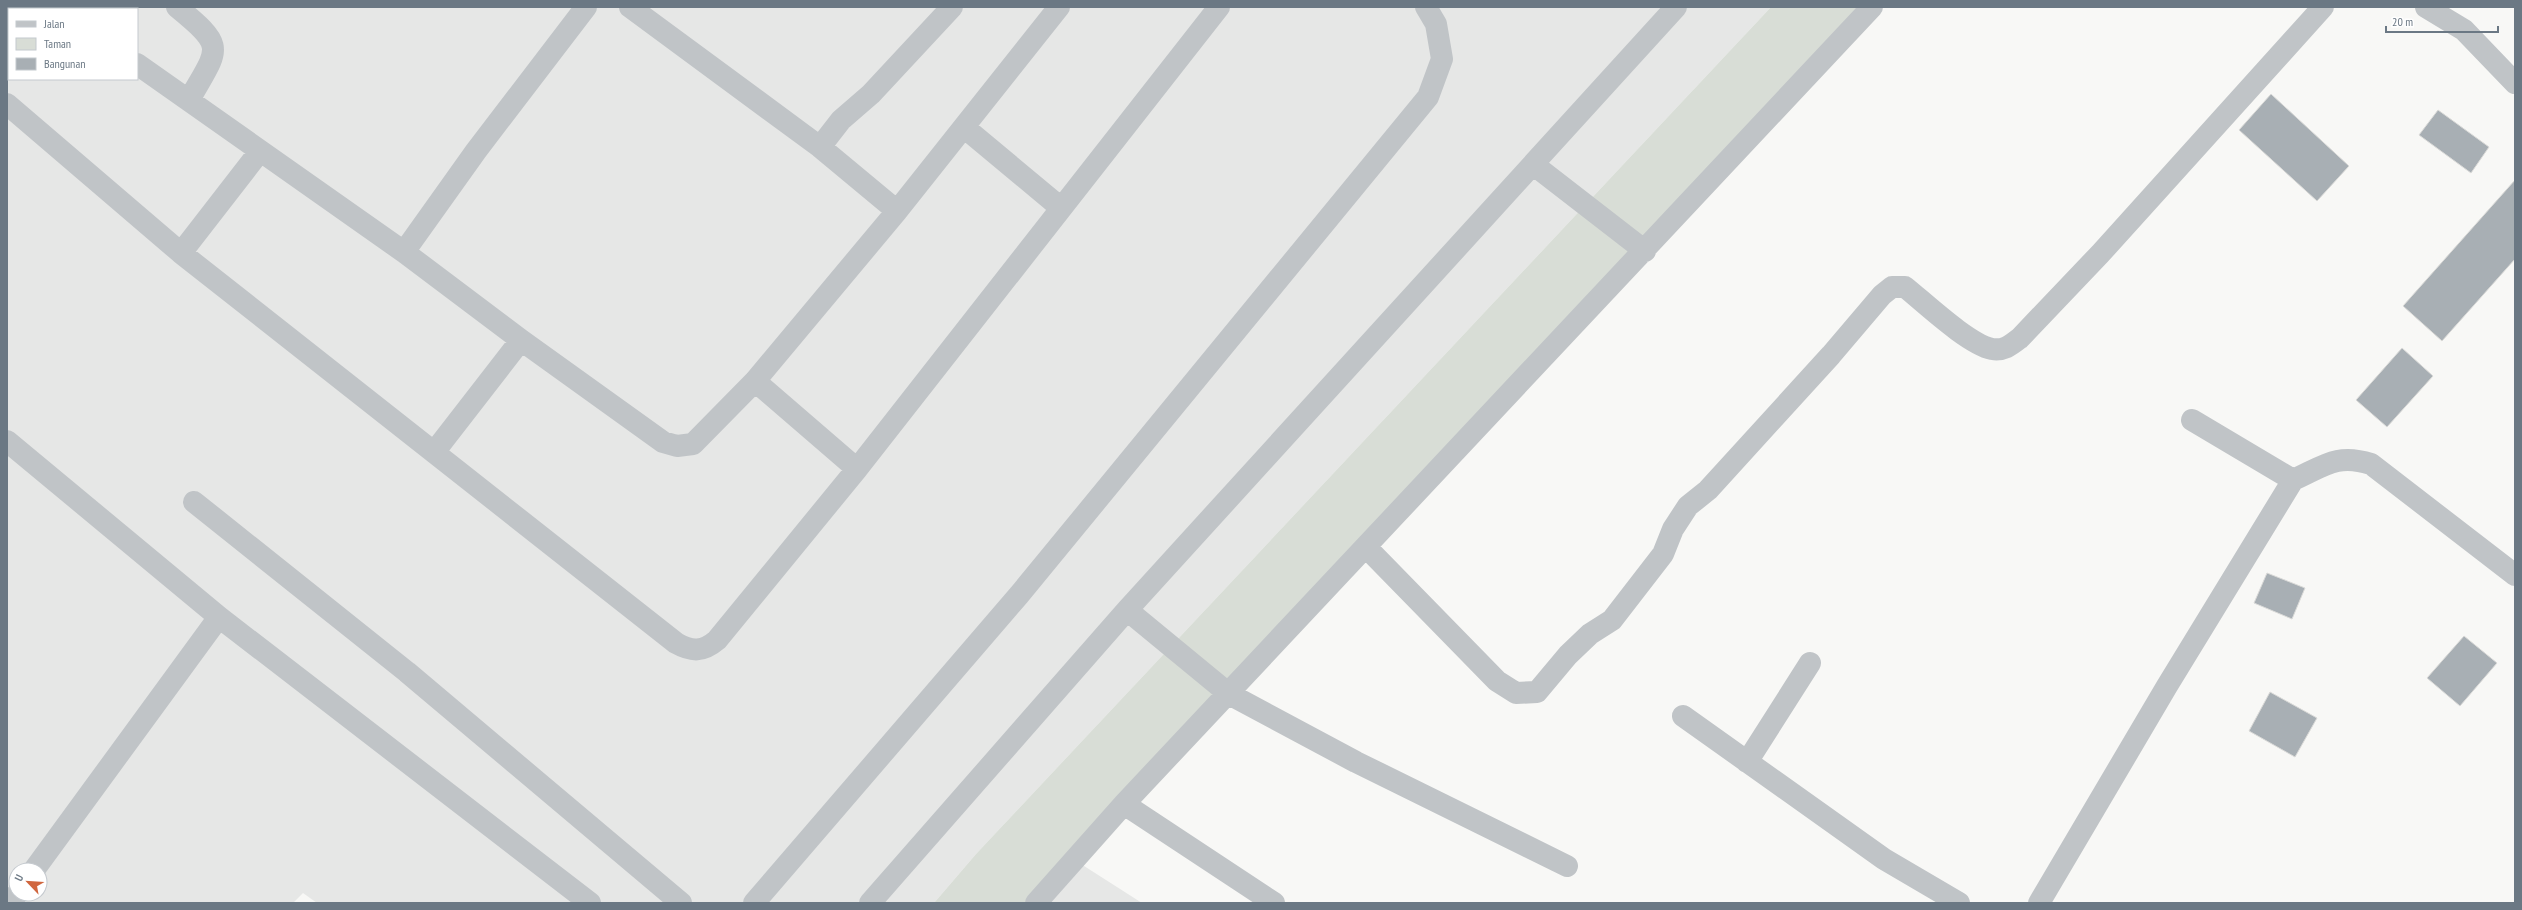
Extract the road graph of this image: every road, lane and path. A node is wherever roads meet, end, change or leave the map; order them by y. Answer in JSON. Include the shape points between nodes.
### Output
{"nodes":[{"id":1,"x":177,"y":7,"type":"edge"},
{"id":2,"x":586,"y":7,"type":"edge"},
{"id":3,"x":630,"y":7,"type":"edge"},
{"id":4,"x":952,"y":7,"type":"edge"},
{"id":5,"x":1059,"y":7,"type":"edge"},
{"id":6,"x":1219,"y":7,"type":"edge"},
{"id":7,"x":1426,"y":7,"type":"edge"},
{"id":8,"x":1676,"y":7,"type":"edge"},
{"id":9,"x":1872,"y":7,"type":"edge"},
{"id":10,"x":2323,"y":7,"type":"edge"},
{"id":11,"x":2426,"y":7,"type":"edge"},
{"id":12,"x":138,"y":65,"type":"edge"},
{"id":13,"x":2515,"y":83,"type":"edge"},
{"id":14,"x":189,"y":100,"type":"junction"},
{"id":15,"x":7,"y":104,"type":"edge"},
{"id":16,"x":965,"y":128,"type":"junction"},
{"id":17,"x":820,"y":147,"type":"junction"},
{"id":18,"x":260,"y":152,"type":"junction"},
{"id":19,"x":1534,"y":165,"type":"junction"},
{"id":20,"x":1061,"y":208,"type":"junction"},
{"id":21,"x":897,"y":211,"type":"junction"},
{"id":22,"x":1645,"y":251,"type":"junction"},
{"id":23,"x":404,"y":252,"type":"junction"},
{"id":24,"x":181,"y":253,"type":"junction"},
{"id":25,"x":521,"y":340,"type":"junction"},
{"id":26,"x":755,"y":381,"type":"junction"},
{"id":27,"x":2192,"y":420,"type":"dead end"},
{"id":28,"x":7,"y":441,"type":"edge"},
{"id":29,"x":435,"y":451,"type":"junction"},
{"id":30,"x":857,"y":469,"type":"junction"},
{"id":31,"x":2293,"y":480,"type":"junction"},
{"id":32,"x":194,"y":502,"type":"dead end"},
{"id":33,"x":1366,"y":547,"type":"junction"},
{"id":34,"x":2515,"y":575,"type":"edge"},
{"id":35,"x":1127,"y":610,"type":"junction"},
{"id":36,"x":220,"y":617,"type":"junction"},
{"id":37,"x":1810,"y":663,"type":"dead end"},
{"id":38,"x":1230,"y":694,"type":"junction"},
{"id":39,"x":1683,"y":716,"type":"dead end"},
{"id":40,"x":1747,"y":762,"type":"junction"},
{"id":41,"x":1124,"y":804,"type":"junction"},
{"id":42,"x":40,"y":862,"type":"edge"},
{"id":43,"x":1567,"y":866,"type":"dead end"},
{"id":44,"x":590,"y":903,"type":"edge"},
{"id":45,"x":681,"y":903,"type":"edge"},
{"id":46,"x":754,"y":903,"type":"edge"},
{"id":47,"x":870,"y":903,"type":"edge"},
{"id":48,"x":1036,"y":903,"type":"edge"},
{"id":49,"x":1274,"y":903,"type":"edge"},
{"id":50,"x":1959,"y":903,"type":"edge"},
{"id":51,"x":2039,"y":903,"type":"edge"}],
"edges":[{"from":1,"to":14,"type":"street","via":[[208,34],[214,46],[213,57]]},
{"from":2,"to":23,"type":"street","via":[[476,151]]},
{"from":3,"to":17,"type":"street"},
{"from":4,"to":17,"type":"street","via":[[871,94],[841,120]]},
{"from":5,"to":16,"type":"street"},
{"from":6,"to":20,"type":"street"},
{"from":7,"to":46,"type":"street","via":[[1436,24],[1442,59],[1428,97],[1019,595]]},
{"from":8,"to":19,"type":"street"},
{"from":9,"to":22,"type":"street"},
{"from":10,"to":33,"type":"street","via":[[2100,254],[2020,338],[2007,348],[1993,349],[1975,342],[1904,287],[1892,287],[1882,295],[1713,484],[1688,506],[1672,529],[1663,554],[1612,620],[1590,634],[1568,655],[1537,692],[1516,693],[1496,681]]},
{"from":11,"to":13,"type":"street","via":[[2464,30]]},
{"from":12,"to":14,"type":"street"},
{"from":14,"to":18,"type":"street"},
{"from":15,"to":24,"type":"street"},
{"from":16,"to":20,"type":"street"},
{"from":16,"to":21,"type":"street"},
{"from":17,"to":21,"type":"street"},
{"from":18,"to":23,"type":"street"},
{"from":18,"to":24,"type":"street"},
{"from":19,"to":22,"type":"street"},
{"from":19,"to":35,"type":"street"},
{"from":20,"to":30,"type":"street"},
{"from":21,"to":26,"type":"street"},
{"from":22,"to":33,"type":"street"},
{"from":23,"to":25,"type":"street"},
{"from":24,"to":29,"type":"street"},
{"from":25,"to":26,"type":"street","via":[[663,442],[677,446],[693,444]]},
{"from":25,"to":29,"type":"street"},
{"from":26,"to":30,"type":"street"},
{"from":27,"to":31,"type":"street"},
{"from":28,"to":36,"type":"street"},
{"from":29,"to":30,"type":"street","via":[[676,643],[686,649],[698,650],[707,648],[717,640]]},
{"from":31,"to":34,"type":"street","via":[[2339,459],[2356,459],[2371,464]]},
{"from":31,"to":51,"type":"street"},
{"from":32,"to":45,"type":"street","via":[[408,672]]},
{"from":33,"to":38,"type":"street"},
{"from":35,"to":38,"type":"street"},
{"from":35,"to":47,"type":"street"},
{"from":36,"to":42,"type":"street"},
{"from":36,"to":44,"type":"street"},
{"from":37,"to":40,"type":"street"},
{"from":38,"to":41,"type":"street"},
{"from":38,"to":43,"type":"street","via":[[1349,758]]},
{"from":39,"to":40,"type":"street"},
{"from":40,"to":50,"type":"street","via":[[1884,859]]},
{"from":41,"to":48,"type":"street"},
{"from":41,"to":49,"type":"street"}]}
